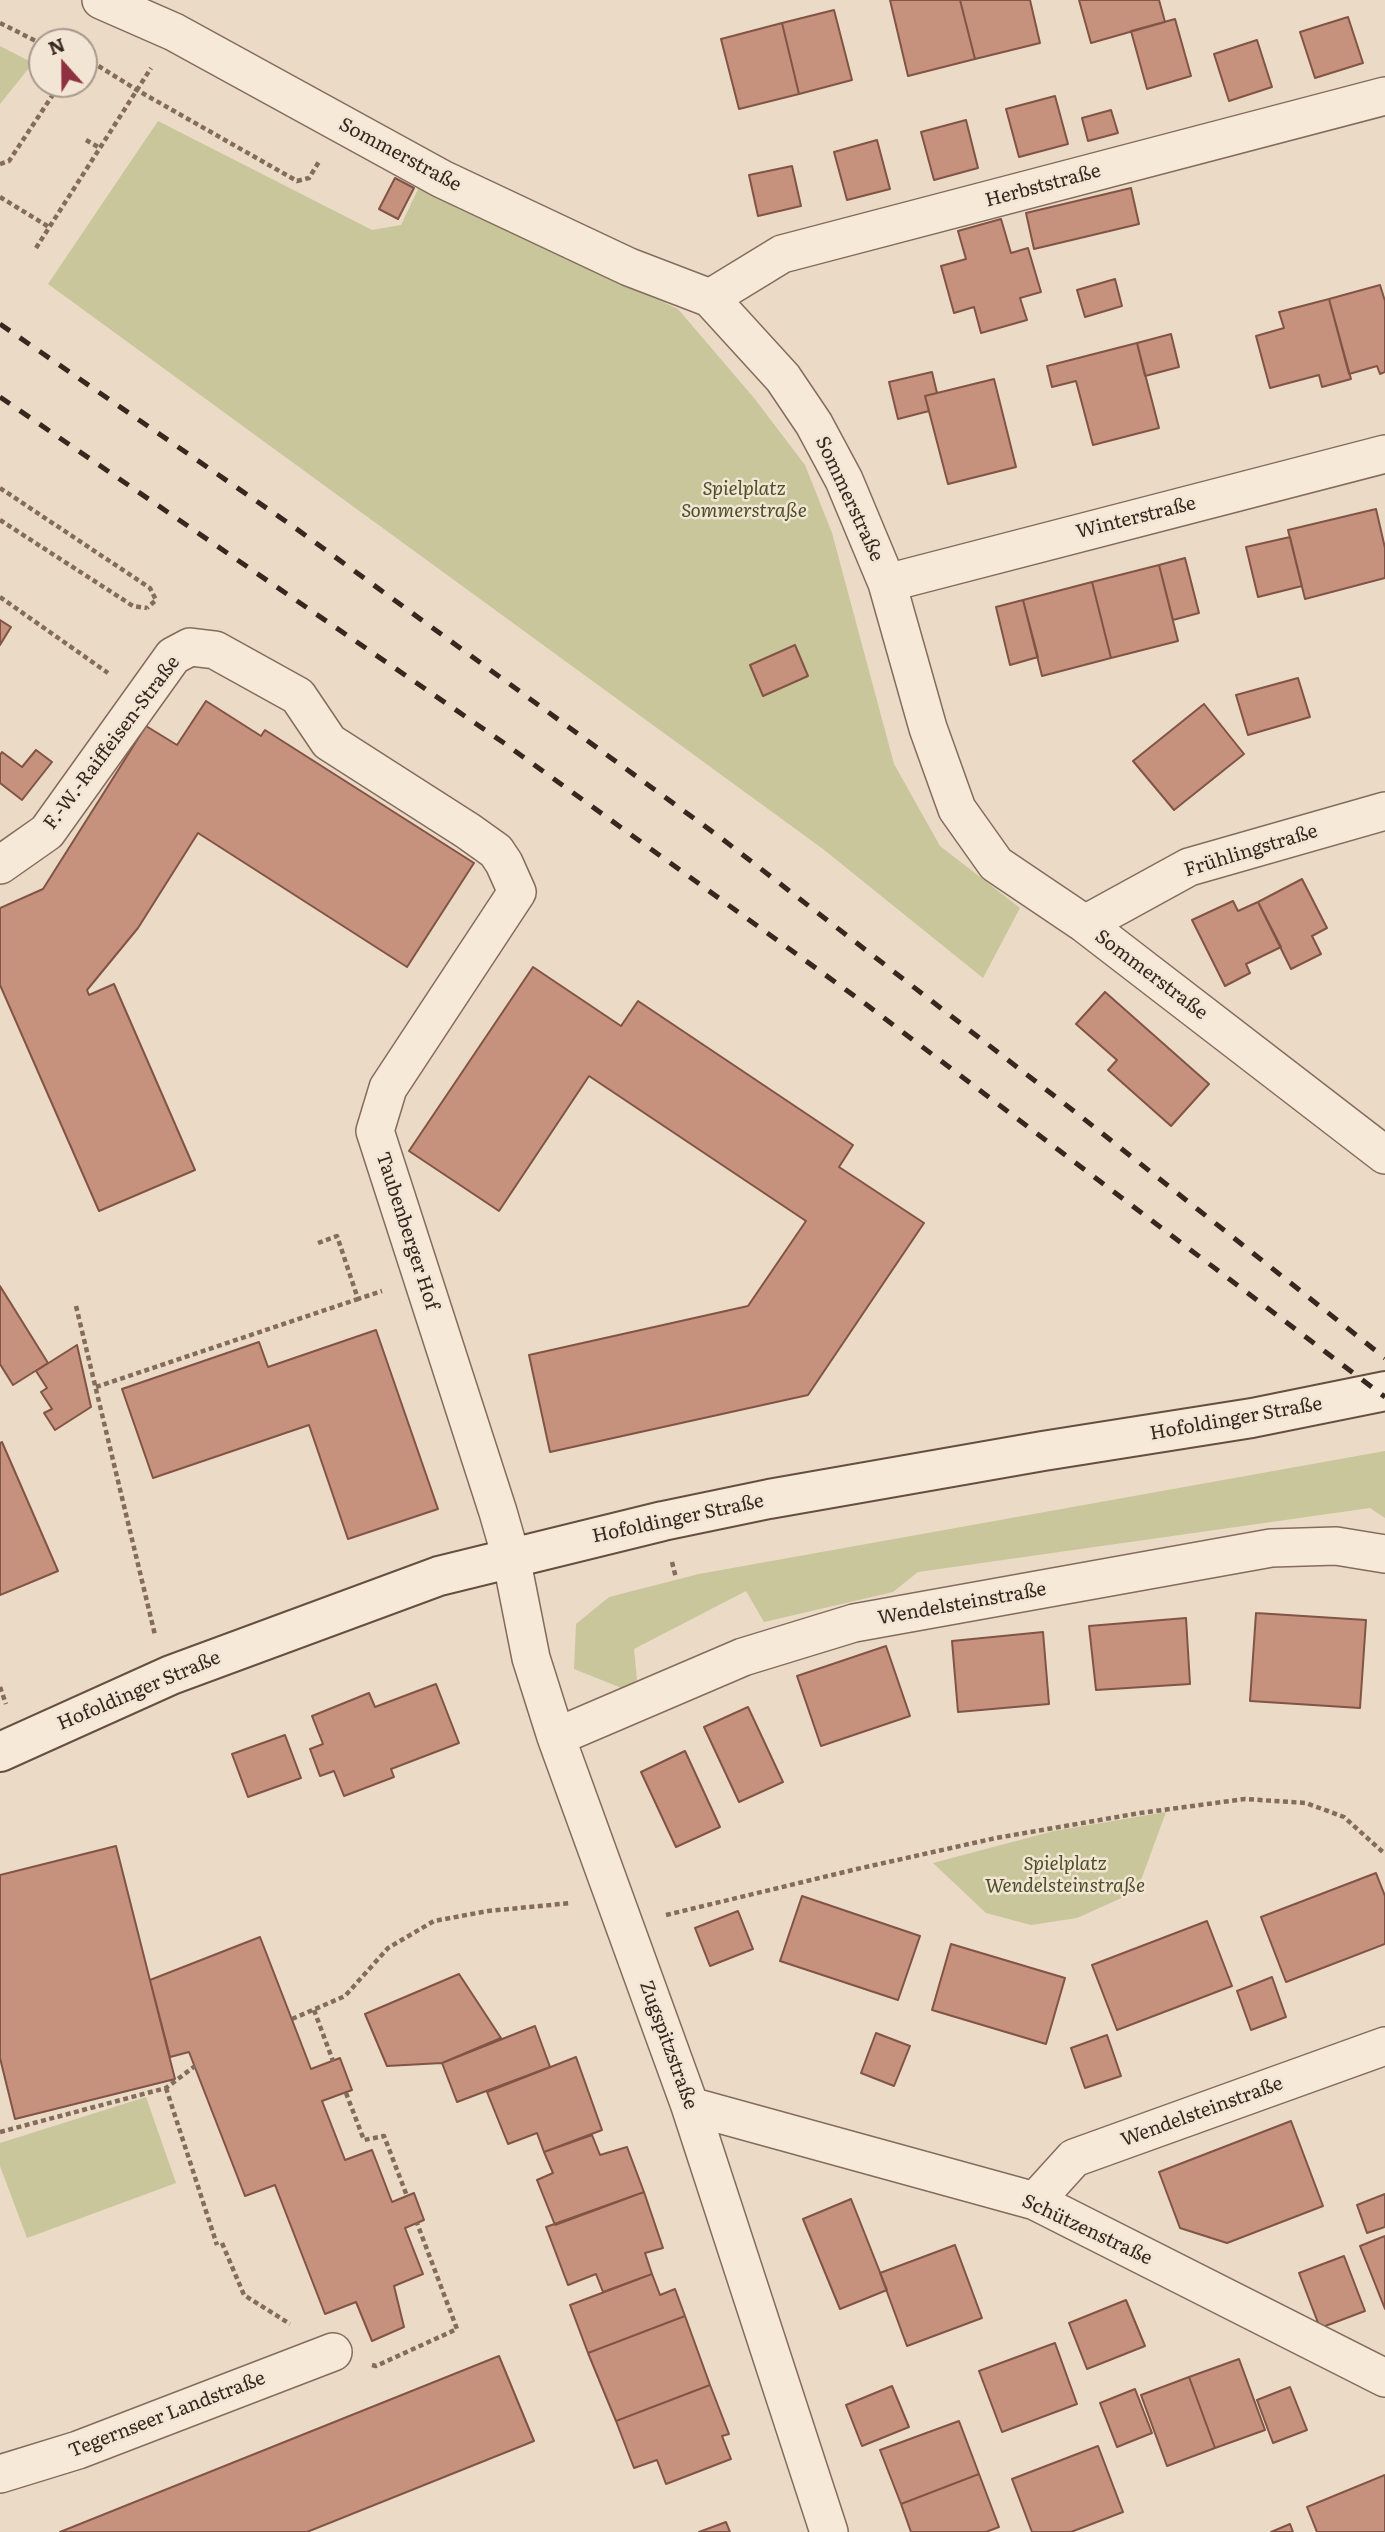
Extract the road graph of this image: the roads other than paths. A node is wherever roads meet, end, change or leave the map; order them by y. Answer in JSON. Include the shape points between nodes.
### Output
{"nodes":[{"id":1,"x":101,"y":0,"type":"edge"},
{"id":2,"x":1385,"y":96,"type":"edge"},
{"id":3,"x":710,"y":298,"type":"junction"},
{"id":4,"x":1385,"y":454,"type":"edge"},
{"id":5,"x":887,"y":583,"type":"junction"},
{"id":6,"x":1385,"y":811,"type":"edge"},
{"id":7,"x":0,"y":865,"type":"edge"},
{"id":8,"x":516,"y":892,"type":"joint"},
{"id":9,"x":1085,"y":924,"type":"junction"},
{"id":10,"x":1385,"y":1155,"type":"edge"},
{"id":11,"x":1385,"y":1391,"type":"edge"},
{"id":12,"x":1385,"y":1554,"type":"edge"},
{"id":13,"x":511,"y":1557,"type":"junction"},
{"id":14,"x":556,"y":1737,"type":"junction"},
{"id":15,"x":0,"y":1752,"type":"edge"},
{"id":16,"x":1385,"y":2046,"type":"edge"},
{"id":17,"x":690,"y":2106,"type":"junction"},
{"id":18,"x":1035,"y":2202,"type":"junction"},
{"id":19,"x":333,"y":2352,"type":"road end"},
{"id":20,"x":1385,"y":2378,"type":"edge"},
{"id":21,"x":0,"y":2474,"type":"edge"},
{"id":22,"x":830,"y":2532,"type":"edge"}],
"edges":[{"from":1,"to":3,"type":"street","name":"Sommerstraße","via":[[174,32],[454,184],[629,267]]},
{"from":2,"to":3,"type":"street","name":"Herbststraße","via":[[782,254]]},
{"from":3,"to":5,"type":"street","name":"Sommerstraße","via":[[783,378],[814,424],[844,480]]},
{"from":4,"to":5,"type":"street","name":"Winterstraße"},
{"from":5,"to":9,"type":"street","name":"Sommerstraße","via":[[928,728],[957,809],[996,864]]},
{"from":6,"to":9,"type":"street","name":"Frühlingstraße","via":[[1189,867]]},
{"from":7,"to":8,"type":"street","name":"F.-W.-Raiffeisen-Straße","via":[[47,832],[173,656],[190,647],[215,650],[298,696],[329,742],[496,851]]},
{"from":8,"to":13,"type":"street","name":"Taubenberger Hof","via":[[388,1088],[375,1131]]},
{"from":9,"to":10,"type":"street","name":"Sommerstraße"},
{"from":11,"to":13,"type":"main road","name":"Hofoldinger Straße","via":[[1252,1418],[769,1499]]},
{"from":12,"to":14,"type":"street","name":"Wendelsteinstraße","via":[[1336,1546],[1271,1548],[854,1623],[743,1657]]},
{"from":13,"to":14,"type":"street","name":"Zugspitzstraße","via":[[531,1658]]},
{"from":13,"to":15,"type":"main road","name":"Hofoldinger Straße","via":[[439,1576],[171,1675]]},
{"from":14,"to":17,"type":"street","name":"Zugspitzstraße"},
{"from":16,"to":18,"type":"street","name":"Wendelsteinstraße","via":[[1074,2158]]},
{"from":17,"to":18,"type":"street","name":"Schützenstraße"},
{"from":17,"to":22,"type":"street","name":"Zugspitzstraße"},
{"from":18,"to":20,"type":"street","name":"Schützenstraße"},
{"from":19,"to":21,"type":"street","name":"Tegernseer Landstraße","via":[[78,2450]]}]}
